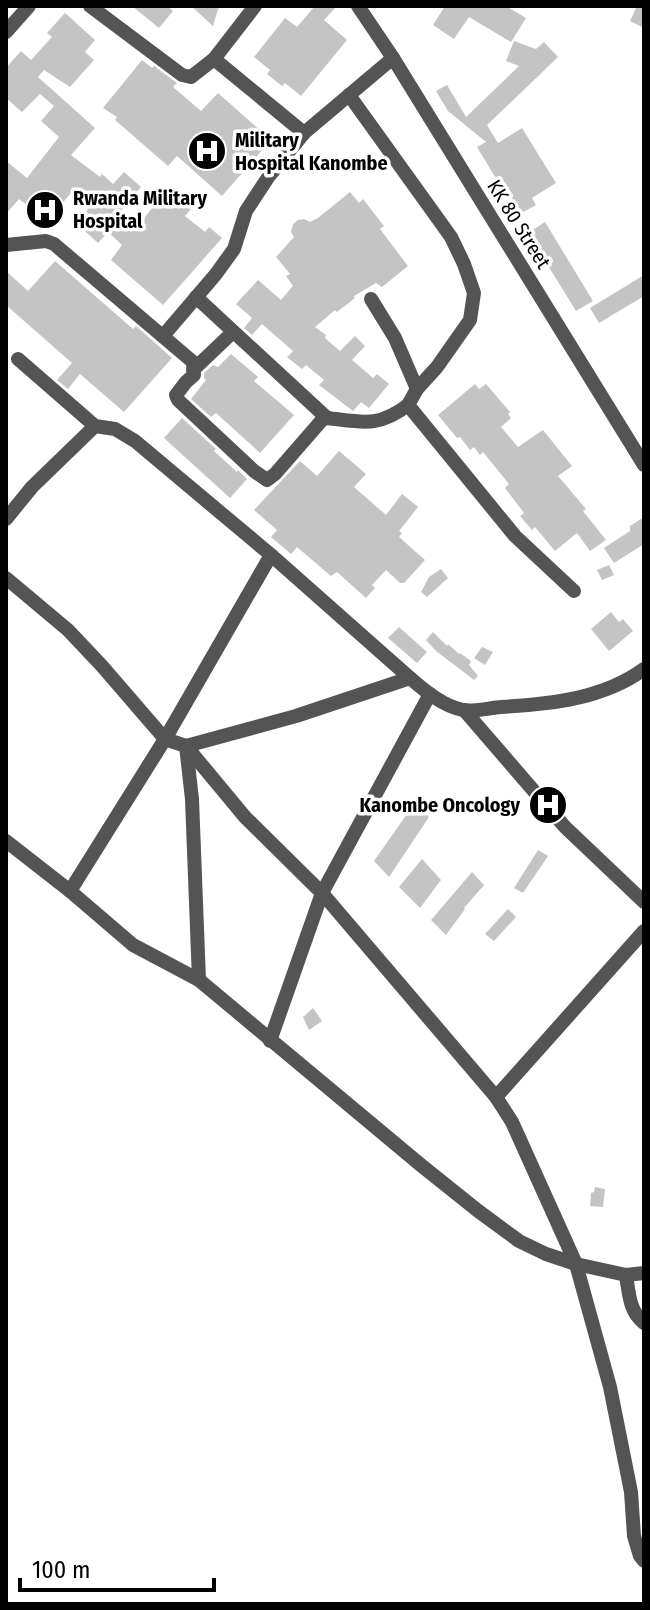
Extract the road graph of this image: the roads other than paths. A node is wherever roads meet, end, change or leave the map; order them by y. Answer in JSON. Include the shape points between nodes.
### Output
{"nodes":[{"id":1,"x":29,"y":6,"type":"edge"},
{"id":2,"x":90,"y":6,"type":"edge"},
{"id":3,"x":255,"y":6,"type":"edge"},
{"id":4,"x":358,"y":6,"type":"edge"},
{"id":5,"x":6,"y":32,"type":"edge"},
{"id":6,"x":393,"y":58,"type":"junction"},
{"id":7,"x":214,"y":59,"type":"junction"},
{"id":8,"x":349,"y":95,"type":"junction"},
{"id":9,"x":304,"y":133,"type":"junction"},
{"id":10,"x":6,"y":245,"type":"edge"},
{"id":11,"x":196,"y":297,"type":"junction"},
{"id":12,"x":371,"y":299,"type":"dead end"},
{"id":13,"x":233,"y":332,"type":"junction"},
{"id":14,"x":163,"y":336,"type":"junction"},
{"id":15,"x":18,"y":359,"type":"dead end"},
{"id":16,"x":193,"y":370,"type":"junction"},
{"id":17,"x":417,"y":389,"type":"junction"},
{"id":18,"x":408,"y":405,"type":"junction"},
{"id":19,"x":327,"y":418,"type":"junction"},
{"id":20,"x":95,"y":426,"type":"junction"},
{"id":21,"x":644,"y":465,"type":"edge"},
{"id":22,"x":6,"y":519,"type":"edge"},
{"id":23,"x":271,"y":555,"type":"junction"},
{"id":24,"x":6,"y":578,"type":"edge"},
{"id":25,"x":574,"y":591,"type":"dead end"},
{"id":26,"x":644,"y":669,"type":"edge"},
{"id":27,"x":410,"y":678,"type":"junction"},
{"id":28,"x":430,"y":694,"type":"junction"},
{"id":29,"x":464,"y":710,"type":"junction"},
{"id":30,"x":165,"y":739,"type":"junction"},
{"id":31,"x":186,"y":746,"type":"junction"},
{"id":32,"x":6,"y":841,"type":"edge"},
{"id":33,"x":70,"y":891,"type":"junction"},
{"id":34,"x":322,"y":893,"type":"junction"},
{"id":35,"x":644,"y":902,"type":"edge"},
{"id":36,"x":644,"y":931,"type":"edge"},
{"id":37,"x":199,"y":980,"type":"junction"},
{"id":38,"x":270,"y":1041,"type":"junction"},
{"id":39,"x":496,"y":1097,"type":"junction"},
{"id":40,"x":576,"y":1264,"type":"junction"},
{"id":41,"x":644,"y":1273,"type":"edge"},
{"id":42,"x":626,"y":1275,"type":"junction"},
{"id":43,"x":644,"y":1323,"type":"edge"},
{"id":44,"x":644,"y":1561,"type":"edge"}],
"edges":[{"from":1,"to":5,"type":"street"},
{"from":2,"to":7,"type":"street","via":[[182,75],[191,77]]},
{"from":3,"to":7,"type":"street"},
{"from":4,"to":6,"type":"street","name":"KK 80 Street"},
{"from":6,"to":8,"type":"street"},
{"from":6,"to":21,"type":"street","name":"KK 80 Street"},
{"from":7,"to":9,"type":"street"},
{"from":8,"to":9,"type":"street"},
{"from":8,"to":17,"type":"street","via":[[451,237],[474,293],[470,320]]},
{"from":9,"to":11,"type":"street","via":[[269,176],[246,211],[234,249]]},
{"from":10,"to":14,"type":"street","via":[[54,244]]},
{"from":11,"to":13,"type":"street"},
{"from":11,"to":14,"type":"street"},
{"from":12,"to":17,"type":"street"},
{"from":13,"to":16,"type":"street"},
{"from":13,"to":19,"type":"street"},
{"from":14,"to":16,"type":"street","via":[[193,362]]},
{"from":15,"to":20,"type":"street"},
{"from":16,"to":19,"type":"street","via":[[176,395],[178,400],[267,480]]},
{"from":17,"to":18,"type":"street"},
{"from":18,"to":19,"type":"street","via":[[369,423]]},
{"from":18,"to":25,"type":"street","via":[[515,536]]},
{"from":20,"to":22,"type":"street"},
{"from":20,"to":23,"type":"street","via":[[115,429],[135,441]]},
{"from":23,"to":27,"type":"street"},
{"from":23,"to":30,"type":"street"},
{"from":24,"to":30,"type":"street","via":[[68,630]]},
{"from":26,"to":29,"type":"street","via":[[627,682],[585,697]]},
{"from":27,"to":28,"type":"street"},
{"from":27,"to":31,"type":"street"},
{"from":28,"to":29,"type":"street"},
{"from":28,"to":34,"type":"street"},
{"from":29,"to":35,"type":"street","via":[[565,827]]},
{"from":30,"to":31,"type":"street"},
{"from":30,"to":33,"type":"street"},
{"from":31,"to":34,"type":"street","via":[[245,817]]},
{"from":31,"to":37,"type":"street"},
{"from":32,"to":33,"type":"street"},
{"from":33,"to":37,"type":"street","via":[[133,945]]},
{"from":34,"to":38,"type":"street"},
{"from":34,"to":39,"type":"street"},
{"from":36,"to":39,"type":"street"},
{"from":37,"to":38,"type":"street"},
{"from":38,"to":40,"type":"street","via":[[519,1241]]},
{"from":39,"to":40,"type":"street"},
{"from":40,"to":42,"type":"street"},
{"from":40,"to":44,"type":"street","via":[[610,1387],[631,1492],[634,1536]]},
{"from":41,"to":42,"type":"street"},
{"from":42,"to":43,"type":"street","via":[[635,1316]]}]}
